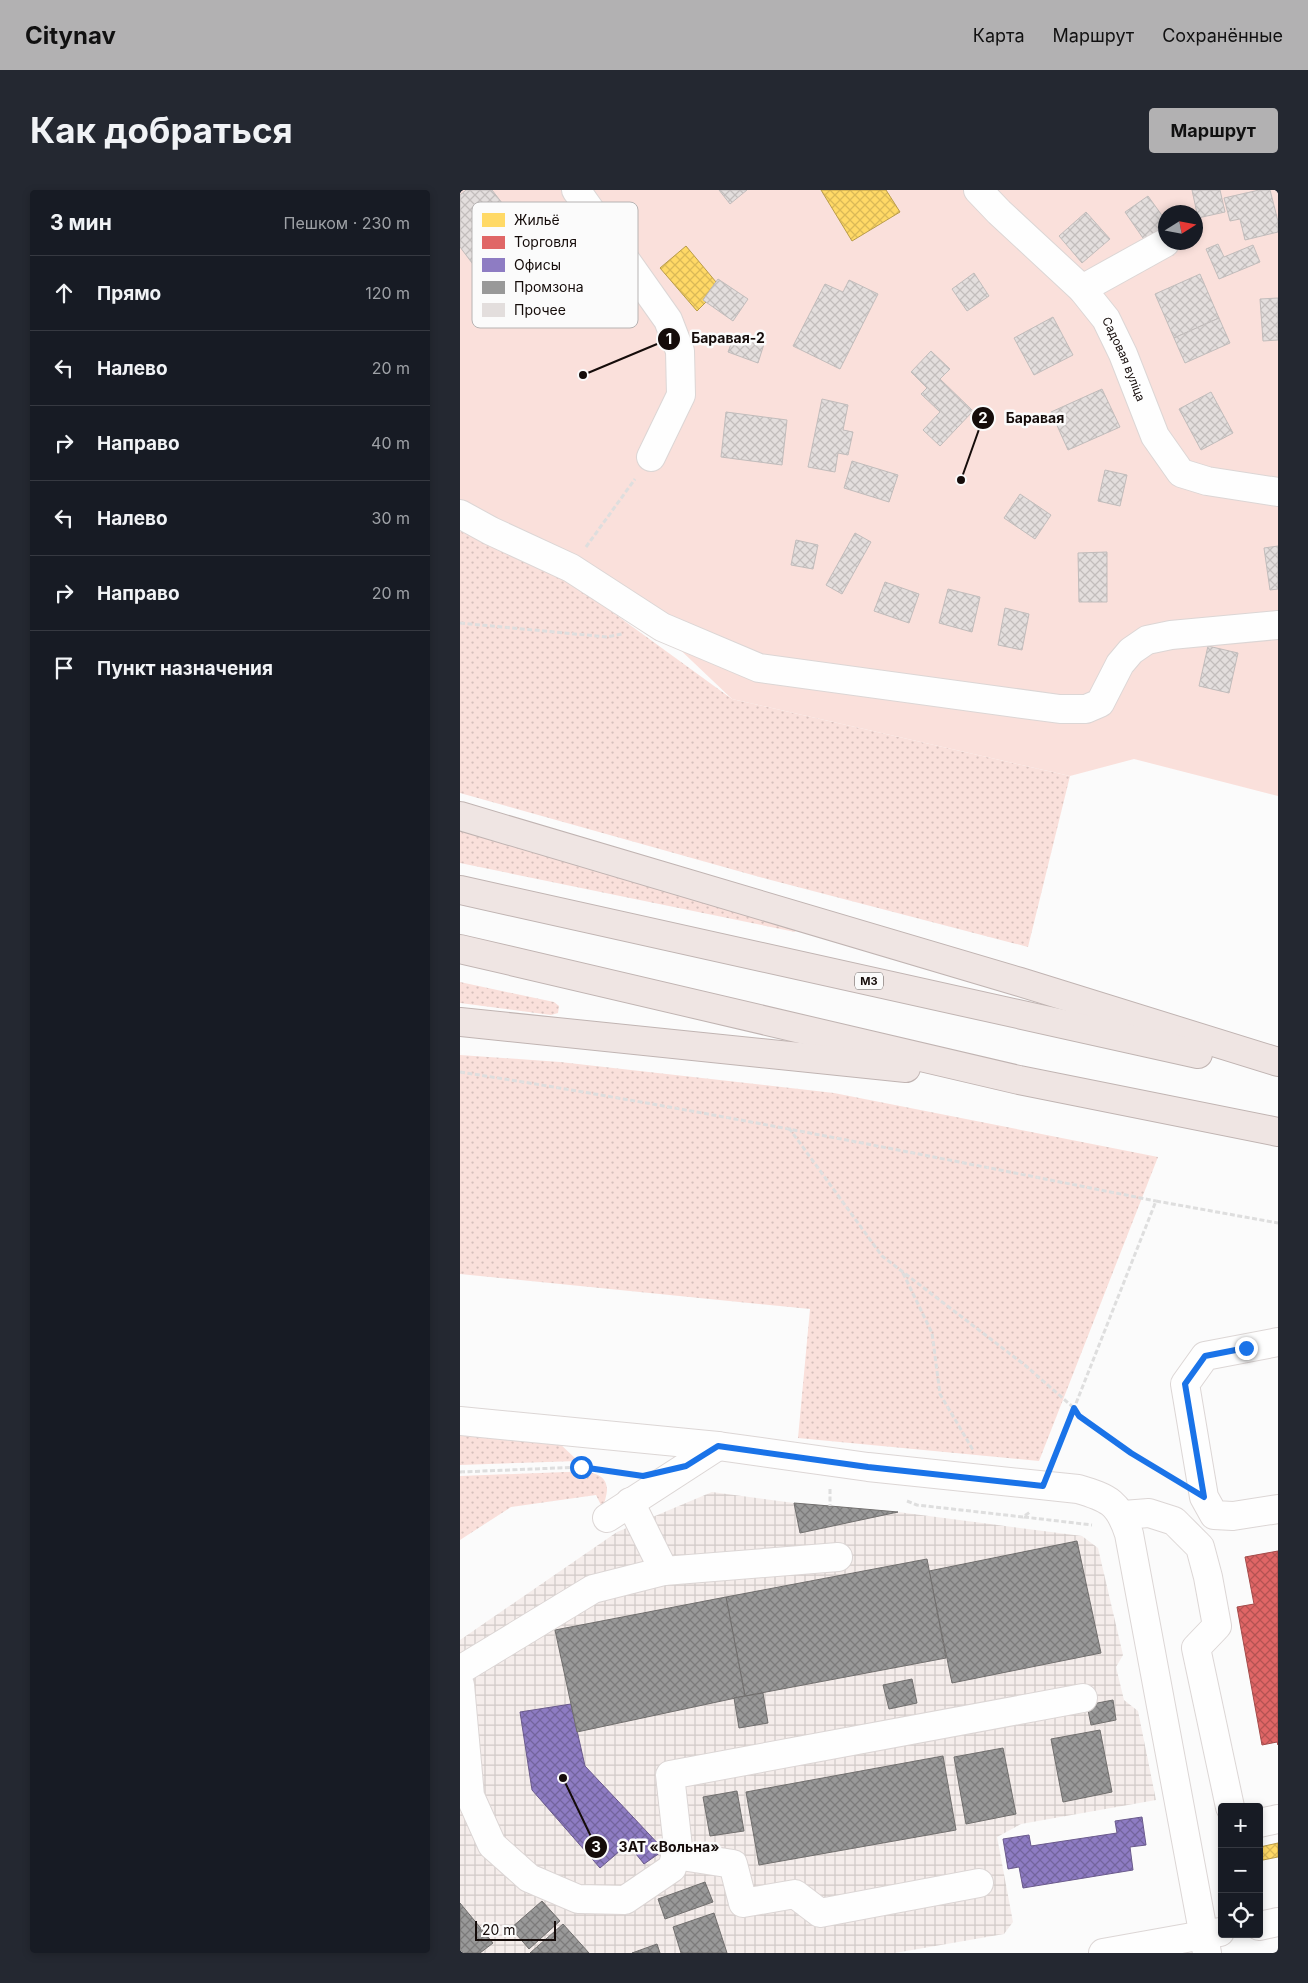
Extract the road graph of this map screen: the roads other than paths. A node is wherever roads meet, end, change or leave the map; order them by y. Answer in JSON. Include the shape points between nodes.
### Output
{"nodes":[{"id":1,"x":576,"y":190,"type":"edge"},
{"id":2,"x":978,"y":190,"type":"edge"},
{"id":3,"x":584,"y":202,"type":"edge"},
{"id":4,"x":1158,"y":247,"type":"edge"},
{"id":5,"x":638,"y":278,"type":"edge"},
{"id":6,"x":1082,"y":288,"type":"junction"},
{"id":7,"x":651,"y":457,"type":"road end"},
{"id":8,"x":1278,"y":492,"type":"edge"},
{"id":9,"x":460,"y":514,"type":"edge"},
{"id":10,"x":1278,"y":626,"type":"edge"},
{"id":11,"x":460,"y":816,"type":"edge"},
{"id":12,"x":460,"y":890,"type":"edge"},
{"id":13,"x":460,"y":949,"type":"edge"},
{"id":14,"x":460,"y":1022,"type":"edge"},
{"id":15,"x":1278,"y":1062,"type":"edge"},
{"id":16,"x":1278,"y":1072,"type":"edge"},
{"id":17,"x":1019,"y":1080,"type":"junction"},
{"id":18,"x":1278,"y":1132,"type":"edge"},
{"id":19,"x":1278,"y":1342,"type":"edge"},
{"id":20,"x":460,"y":1421,"type":"edge"},
{"id":21,"x":718,"y":1446,"type":"junction"},
{"id":22,"x":630,"y":1502,"type":"junction"},
{"id":23,"x":1278,"y":1509,"type":"edge"},
{"id":24,"x":1123,"y":1516,"type":"junction"},
{"id":25,"x":608,"y":1518,"type":"dead end"},
{"id":26,"x":838,"y":1557,"type":"dead end"},
{"id":27,"x":664,"y":1571,"type":"junction"},
{"id":28,"x":460,"y":1670,"type":"edge"},
{"id":29,"x":460,"y":1685,"type":"edge"},
{"id":30,"x":1083,"y":1698,"type":"dead end"},
{"id":31,"x":1229,"y":1803,"type":"edge"},
{"id":32,"x":1278,"y":1819,"type":"edge"},
{"id":33,"x":1263,"y":1821,"type":"edge"},
{"id":34,"x":675,"y":1856,"type":"junction"},
{"id":35,"x":979,"y":1883,"type":"dead end"},
{"id":36,"x":1278,"y":1922,"type":"edge"},
{"id":37,"x":1263,"y":1925,"type":"edge"},
{"id":38,"x":1211,"y":1940,"type":"edge"},
{"id":39,"x":1103,"y":1953,"type":"edge"}],
"edges":[{"from":1,"to":3,"type":"street"},
{"from":2,"to":6,"type":"street","name":"Садовая вуліца"},
{"from":4,"to":6,"type":"street"},
{"from":5,"to":7,"type":"street","via":[[668,320],[680,351],[681,395]]},
{"from":6,"to":8,"type":"street","name":"Садовая вуліца","via":[[1106,319],[1155,436],[1181,473],[1207,481]]},
{"from":9,"to":10,"type":"street","via":[[491,532],[571,568],[662,627],[759,668],[1060,709],[1086,709],[1100,703],[1120,664],[1130,651],[1147,640]]},
{"from":11,"to":15,"type":"highway"},
{"from":12,"to":16,"type":"highway","number":"М3"},
{"from":13,"to":17,"type":"highway"},
{"from":14,"to":17,"type":"highway"},
{"from":17,"to":18,"type":"highway"},
{"from":19,"to":23,"type":"street","via":[[1205,1356],[1185,1384],[1204,1497],[1214,1515],[1233,1516]]},
{"from":20,"to":21,"type":"street"},
{"from":21,"to":22,"type":"street"},
{"from":21,"to":24,"type":"street","via":[[868,1467],[1078,1489],[1104,1496]]},
{"from":22,"to":25,"type":"street"},
{"from":22,"to":27,"type":"street"},
{"from":24,"to":31,"type":"street","via":[[1149,1513],[1174,1521],[1200,1547],[1217,1626],[1196,1648]]},
{"from":24,"to":38,"type":"street"},
{"from":26,"to":27,"type":"street"},
{"from":27,"to":28,"type":"street","via":[[593,1589]]},
{"from":29,"to":34,"type":"street","via":[[470,1796],[492,1845],[529,1878],[578,1899],[625,1900],[672,1868]]},
{"from":30,"to":34,"type":"street","via":[[670,1775],[678,1847]]},
{"from":32,"to":33,"type":"street"},
{"from":34,"to":35,"type":"street","via":[[733,1864],[743,1903],[795,1894],[820,1913]]},
{"from":36,"to":37,"type":"street"},
{"from":38,"to":39,"type":"street"}]}
